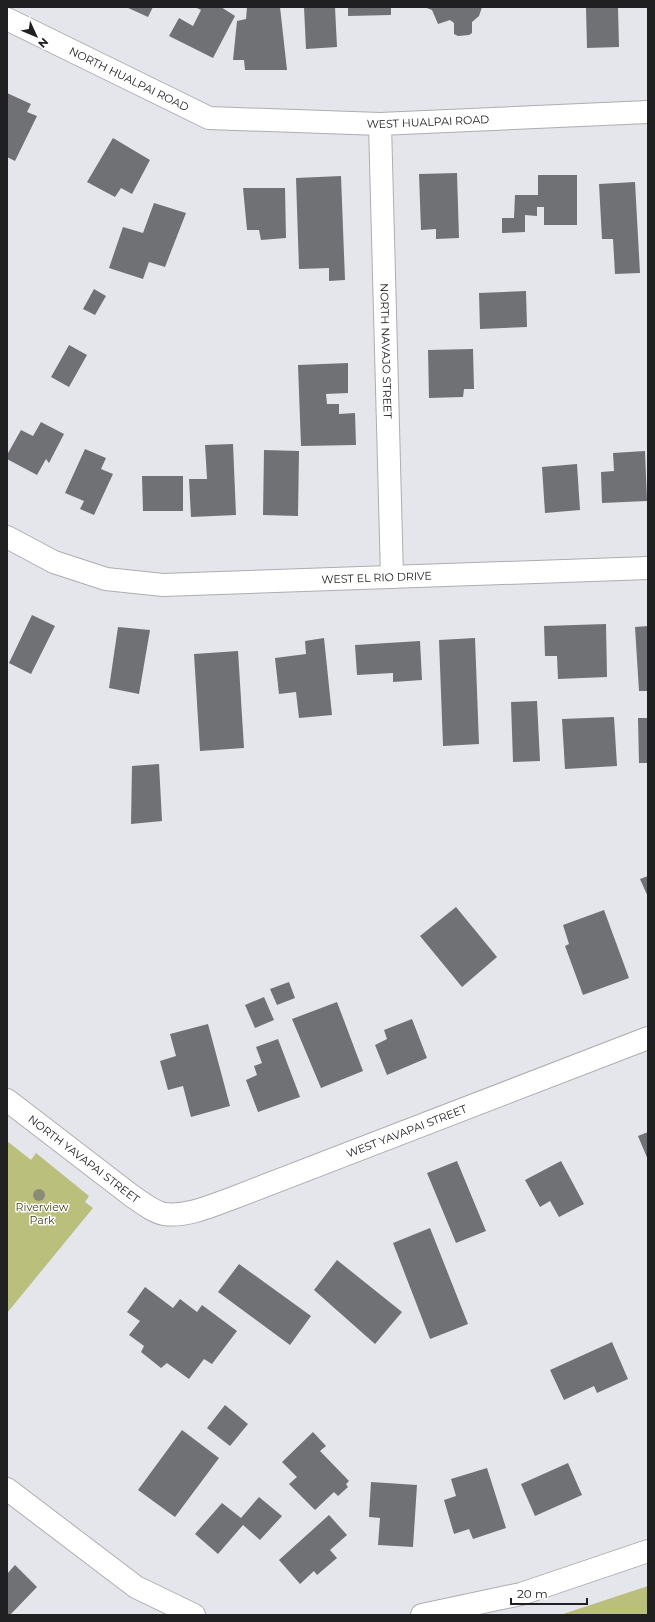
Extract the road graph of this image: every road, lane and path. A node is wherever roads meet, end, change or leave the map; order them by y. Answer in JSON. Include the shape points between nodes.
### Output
{"nodes":[{"id":1,"x":7,"y":19,"type":"edge"},
{"id":2,"x":648,"y":112,"type":"edge"},
{"id":3,"x":209,"y":118,"type":"joint"},
{"id":4,"x":380,"y":124,"type":"junction"},
{"id":5,"x":7,"y":537,"type":"edge"},
{"id":6,"x":648,"y":568,"type":"edge"},
{"id":7,"x":392,"y":577,"type":"junction"},
{"id":8,"x":648,"y":1038,"type":"edge"},
{"id":9,"x":7,"y":1100,"type":"edge"},
{"id":10,"x":163,"y":1214,"type":"joint"},
{"id":11,"x":7,"y":1489,"type":"edge"},
{"id":12,"x":648,"y":1551,"type":"edge"},
{"id":13,"x":194,"y":1615,"type":"edge"},
{"id":14,"x":422,"y":1615,"type":"edge"}],
"edges":[{"from":1,"to":3,"type":"street","name":"NORTH HUALPAI ROAD"},
{"from":2,"to":4,"type":"street","name":"WEST HUALPAI ROAD"},
{"from":3,"to":4,"type":"street","name":"WEST HUALPAI ROAD"},
{"from":4,"to":7,"type":"street","name":"NORTH NAVAJO STREET"},
{"from":5,"to":7,"type":"street","name":"WEST EL RIO DRIVE","via":[[54,562],[106,579],[163,585]]},
{"from":6,"to":7,"type":"street","name":"WEST EL RIO DRIVE"},
{"from":8,"to":10,"type":"street","name":"WEST YAVAPAI STREET","via":[[218,1203],[184,1214]]},
{"from":9,"to":10,"type":"street","name":"NORTH YAVAPAI STREET","via":[[132,1196]]},
{"from":11,"to":13,"type":"street","via":[[136,1587]]},
{"from":12,"to":14,"type":"street","via":[[521,1594]]}]}
